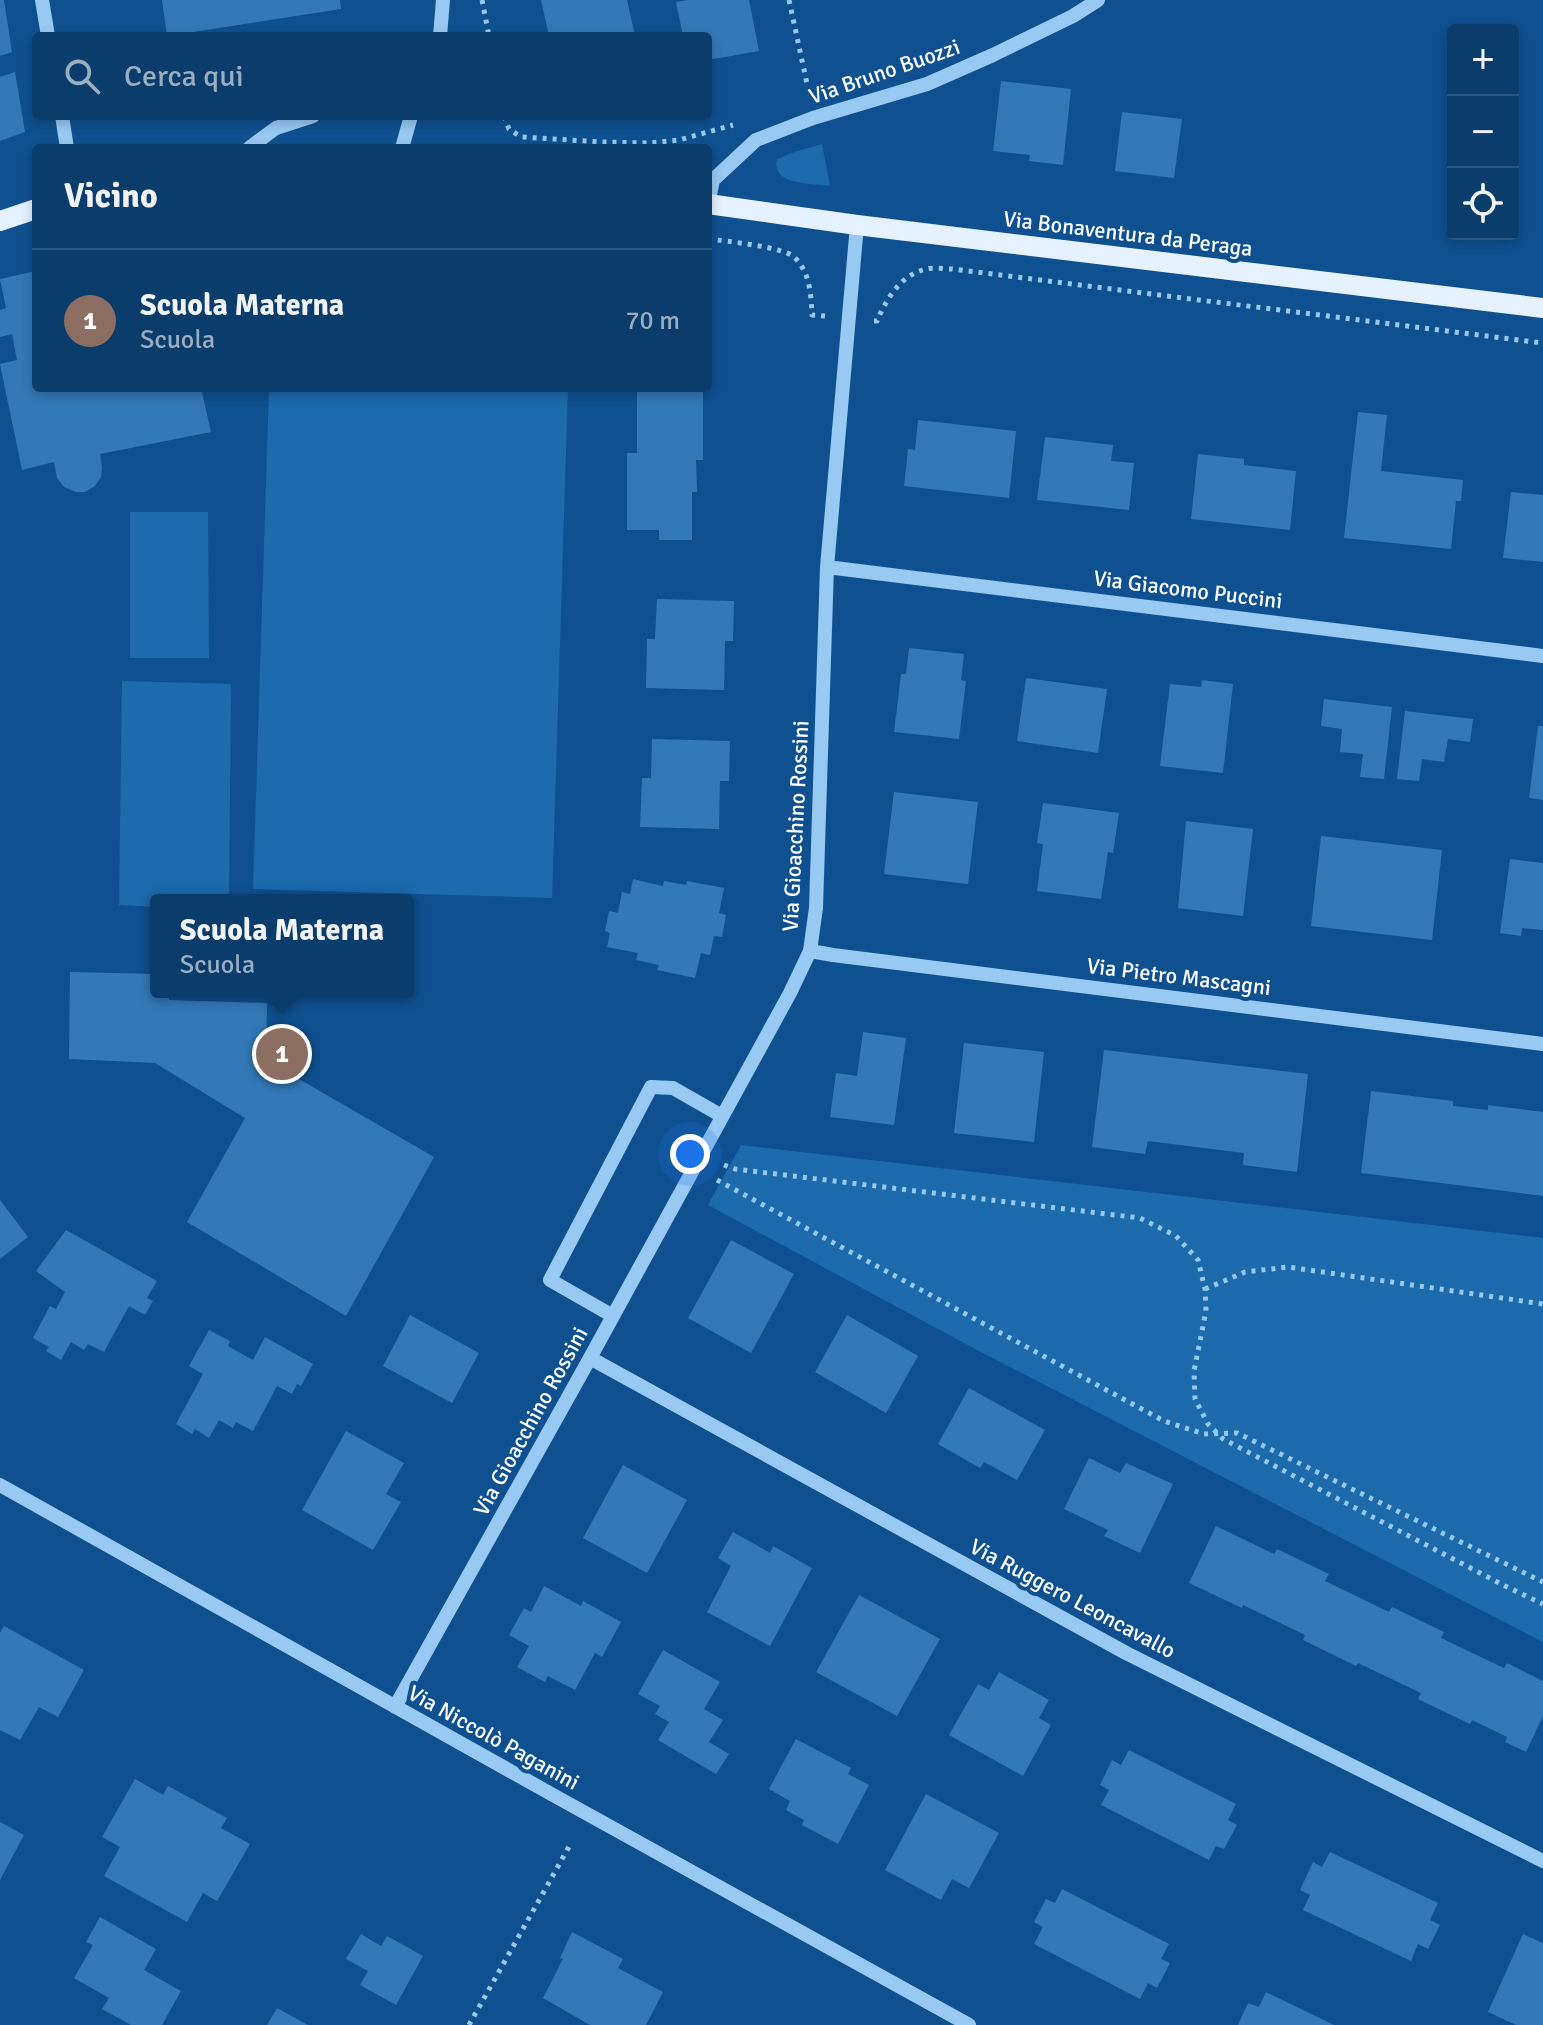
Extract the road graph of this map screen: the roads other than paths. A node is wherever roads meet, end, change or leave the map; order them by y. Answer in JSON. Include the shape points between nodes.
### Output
{"nodes":[{"id":1,"x":42,"y":0,"type":"edge"},
{"id":2,"x":443,"y":0,"type":"edge"},
{"id":3,"x":1098,"y":0,"type":"edge"},
{"id":4,"x":47,"y":32,"type":"edge"},
{"id":5,"x":440,"y":32,"type":"edge"},
{"id":6,"x":63,"y":120,"type":"edge"},
{"id":7,"x":301,"y":120,"type":"edge"},
{"id":8,"x":410,"y":120,"type":"edge"},
{"id":9,"x":66,"y":144,"type":"edge"},
{"id":10,"x":254,"y":144,"type":"edge"},
{"id":11,"x":403,"y":144,"type":"edge"},
{"id":12,"x":712,"y":185,"type":"edge"},
{"id":13,"x":712,"y":205,"type":"edge"},
{"id":14,"x":32,"y":210,"type":"edge"},
{"id":15,"x":0,"y":221,"type":"edge"},
{"id":16,"x":857,"y":225,"type":"junction"},
{"id":17,"x":1543,"y":308,"type":"edge"},
{"id":18,"x":827,"y":567,"type":"junction"},
{"id":19,"x":1543,"y":656,"type":"edge"},
{"id":20,"x":810,"y":951,"type":"junction"},
{"id":21,"x":1543,"y":1044,"type":"edge"},
{"id":22,"x":722,"y":1116,"type":"junction"},
{"id":23,"x":613,"y":1316,"type":"junction"},
{"id":24,"x":590,"y":1358,"type":"junction"},
{"id":25,"x":0,"y":1485,"type":"edge"},
{"id":26,"x":395,"y":1707,"type":"junction"},
{"id":27,"x":1543,"y":1861,"type":"edge"},
{"id":28,"x":969,"y":2025,"type":"edge"}],
"edges":[{"from":1,"to":4,"type":"street"},
{"from":2,"to":5,"type":"street"},
{"from":3,"to":12,"type":"street","name":"Via Bruno Buozzi","via":[[927,84],[756,140]]},
{"from":6,"to":9,"type":"street"},
{"from":7,"to":10,"type":"street","via":[[276,128]]},
{"from":8,"to":11,"type":"street"},
{"from":13,"to":16,"type":"main road","name":"Via Bonaventura da Peraga"},
{"from":14,"to":15,"type":"main road"},
{"from":16,"to":17,"type":"main road","name":"Via Bonaventura da Peraga"},
{"from":16,"to":18,"type":"street","name":"Via Gioacchino Rossini"},
{"from":18,"to":19,"type":"street","name":"Via Giacomo Puccini"},
{"from":18,"to":20,"type":"street","name":"Via Gioacchino Rossini","via":[[816,908]]},
{"from":20,"to":21,"type":"street","name":"Via Pietro Mascagni"},
{"from":20,"to":22,"type":"street","name":"Via Gioacchino Rossini"},
{"from":22,"to":23,"type":"street","name":"Via Gioacchino Rossini"},
{"from":22,"to":23,"type":"street","via":[[673,1088],[651,1087],[550,1280]]},
{"from":23,"to":24,"type":"street","name":"Via Gioacchino Rossini"},
{"from":24,"to":26,"type":"street","name":"Via Gioacchino Rossini"},
{"from":24,"to":27,"type":"street","name":"Via Ruggero Leoncavallo","via":[[1126,1653]]},
{"from":25,"to":26,"type":"street","name":"Via Niccolò Paganini"},
{"from":26,"to":28,"type":"street","name":"Via Niccolò Paganini"}]}
